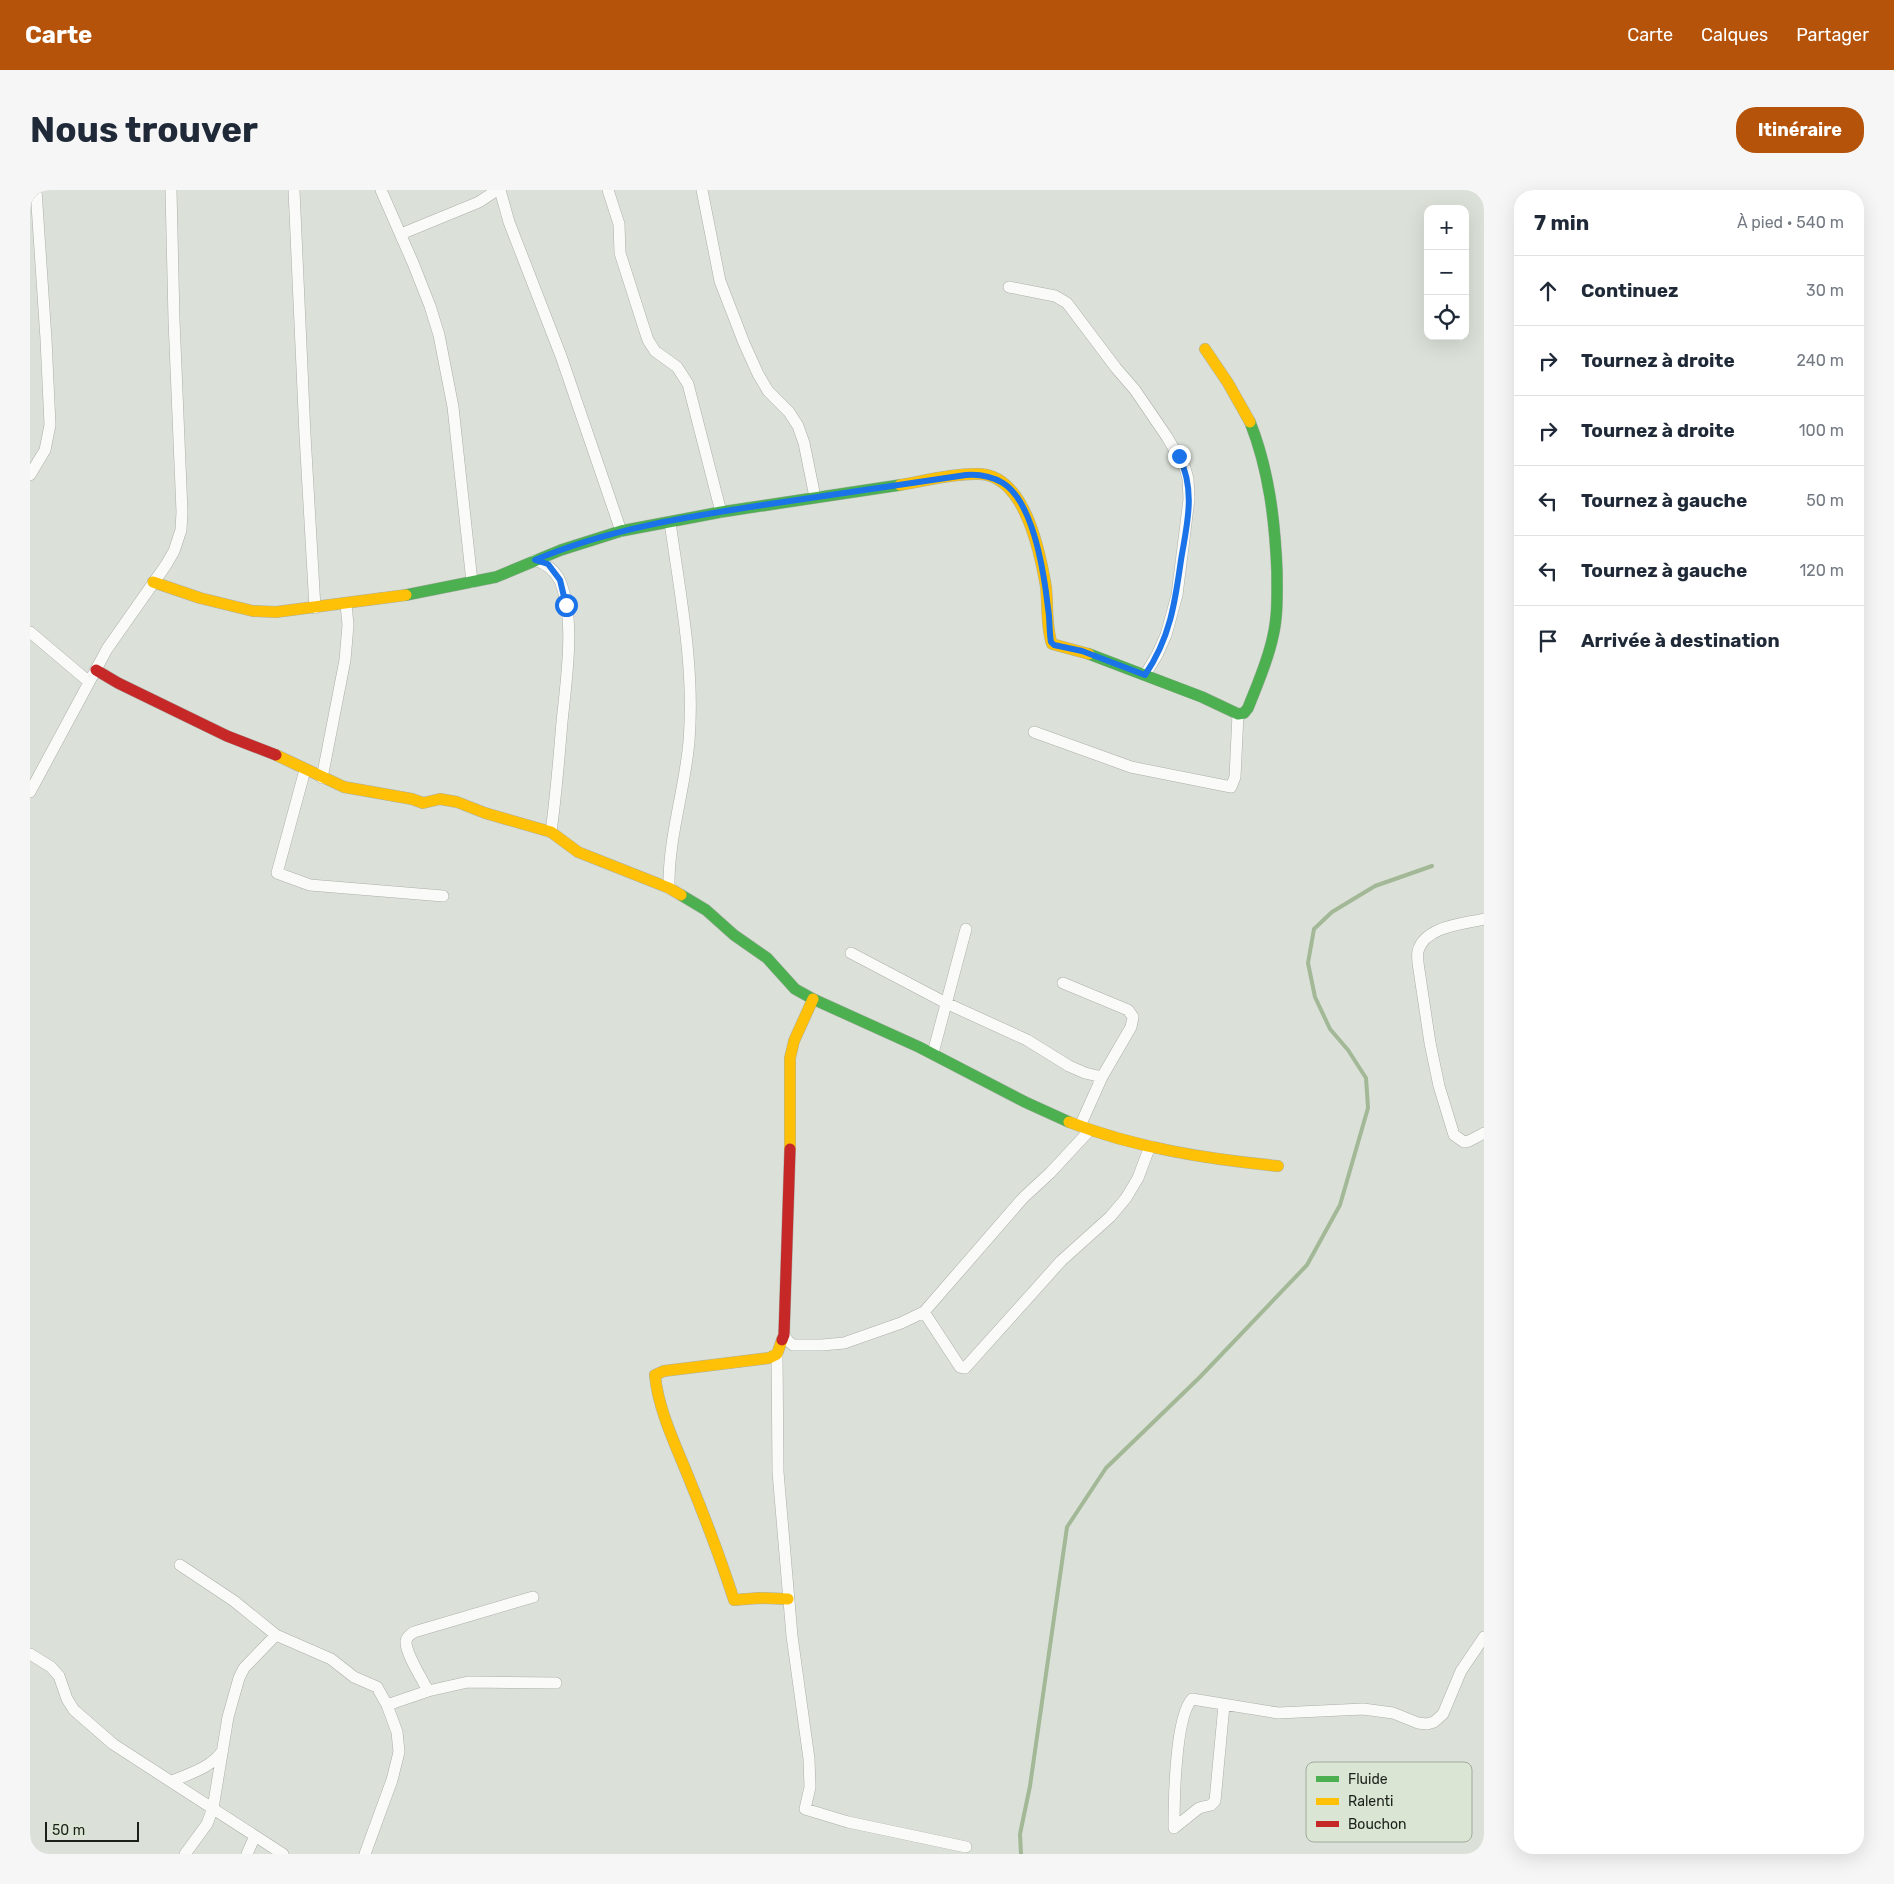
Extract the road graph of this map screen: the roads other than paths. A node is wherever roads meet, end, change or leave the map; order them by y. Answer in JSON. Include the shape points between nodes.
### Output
{"nodes":[{"id":1,"x":36,"y":190,"type":"edge"},
{"id":2,"x":171,"y":190,"type":"edge"},
{"id":3,"x":294,"y":190,"type":"edge"},
{"id":4,"x":381,"y":190,"type":"edge"},
{"id":5,"x":499,"y":190,"type":"edge"},
{"id":6,"x":608,"y":190,"type":"edge"},
{"id":7,"x":702,"y":190,"type":"edge"},
{"id":8,"x":401,"y":234,"type":"junction"},
{"id":9,"x":1009,"y":287,"type":"dead end"},
{"id":10,"x":1204,"y":349,"type":"dead end"},
{"id":11,"x":30,"y":475,"type":"edge"},
{"id":12,"x":815,"y":497,"type":"junction"},
{"id":13,"x":721,"y":512,"type":"junction"},
{"id":14,"x":670,"y":522,"type":"junction"},
{"id":15,"x":621,"y":531,"type":"junction"},
{"id":16,"x":535,"y":560,"type":"junction"},
{"id":17,"x":153,"y":582,"type":"junction"},
{"id":18,"x":472,"y":582,"type":"junction"},
{"id":19,"x":346,"y":604,"type":"junction"},
{"id":20,"x":315,"y":608,"type":"junction"},
{"id":21,"x":30,"y":632,"type":"edge"},
{"id":22,"x":96,"y":670,"type":"junction"},
{"id":23,"x":1145,"y":675,"type":"junction"},
{"id":24,"x":88,"y":681,"type":"junction"},
{"id":25,"x":1238,"y":714,"type":"junction"},
{"id":26,"x":1034,"y":732,"type":"dead end"},
{"id":27,"x":305,"y":770,"type":"junction"},
{"id":28,"x":322,"y":778,"type":"junction"},
{"id":29,"x":30,"y":792,"type":"edge"},
{"id":30,"x":551,"y":832,"type":"junction"},
{"id":31,"x":669,"y":888,"type":"junction"},
{"id":32,"x":443,"y":896,"type":"dead end"},
{"id":33,"x":1484,"y":919,"type":"edge"},
{"id":34,"x":966,"y":929,"type":"dead end"},
{"id":35,"x":851,"y":953,"type":"dead end"},
{"id":36,"x":1063,"y":983,"type":"dead end"},
{"id":37,"x":813,"y":1000,"type":"junction"},
{"id":38,"x":946,"y":1003,"type":"junction"},
{"id":39,"x":933,"y":1053,"type":"junction"},
{"id":40,"x":1102,"y":1077,"type":"junction"},
{"id":41,"x":1085,"y":1128,"type":"junction"},
{"id":42,"x":1484,"y":1133,"type":"edge"},
{"id":43,"x":1150,"y":1146,"type":"junction"},
{"id":44,"x":1278,"y":1166,"type":"dead end"},
{"id":45,"x":924,"y":1312,"type":"junction"},
{"id":46,"x":784,"y":1335,"type":"junction"},
{"id":47,"x":777,"y":1354,"type":"junction"},
{"id":48,"x":180,"y":1565,"type":"dead end"},
{"id":49,"x":533,"y":1597,"type":"dead end"},
{"id":50,"x":788,"y":1600,"type":"junction"},
{"id":51,"x":276,"y":1635,"type":"junction"},
{"id":52,"x":1484,"y":1638,"type":"edge"},
{"id":53,"x":31,"y":1658,"type":"edge"},
{"id":54,"x":556,"y":1683,"type":"dead end"},
{"id":55,"x":428,"y":1691,"type":"junction"},
{"id":56,"x":387,"y":1705,"type":"junction"},
{"id":57,"x":1224,"y":1705,"type":"junction"},
{"id":58,"x":224,"y":1749,"type":"junction"},
{"id":59,"x":172,"y":1781,"type":"junction"},
{"id":60,"x":213,"y":1808,"type":"junction"},
{"id":61,"x":255,"y":1836,"type":"junction"},
{"id":62,"x":966,"y":1848,"type":"dead end"},
{"id":63,"x":185,"y":1854,"type":"edge"},
{"id":64,"x":247,"y":1854,"type":"edge"},
{"id":65,"x":283,"y":1854,"type":"edge"},
{"id":66,"x":365,"y":1854,"type":"edge"}],
"edges":[{"from":1,"to":11,"type":"street","via":[[50,426],[45,450]]},
{"from":2,"to":17,"type":"street","via":[[182,512],[178,541]]},
{"from":3,"to":20,"type":"street"},
{"from":4,"to":8,"type":"street"},
{"from":5,"to":8,"type":"street","via":[[479,202]]},
{"from":5,"to":15,"type":"street"},
{"from":6,"to":13,"type":"street","via":[[619,224],[620,253],[648,340],[655,351],[677,367],[688,384]]},
{"from":7,"to":12,"type":"street","via":[[720,281],[758,374],[798,426]]},
{"from":8,"to":18,"type":"street","via":[[430,306],[446,367]]},
{"from":9,"to":23,"type":"street","via":[[1055,296],[1067,303],[1134,390],[1185,468],[1189,500],[1177,595],[1166,635]]},
{"from":10,"to":25,"type":"street","via":[[1224,376],[1258,444],[1270,492],[1275,534],[1277,582],[1273,634],[1248,708]]},
{"from":12,"to":13,"type":"street"},
{"from":12,"to":23,"type":"street","via":[[966,475],[982,474],[1004,484],[1016,496],[1032,526],[1045,585],[1051,642]]},
{"from":13,"to":14,"type":"street"},
{"from":14,"to":15,"type":"street"},
{"from":14,"to":31,"type":"street","via":[[685,634],[690,703],[689,742],[668,863]]},
{"from":15,"to":16,"type":"street"},
{"from":16,"to":18,"type":"street","via":[[496,577]]},
{"from":16,"to":30,"type":"street","via":[[548,564],[560,580],[566,605],[568,675]]},
{"from":17,"to":20,"type":"street","via":[[253,611]]},
{"from":17,"to":22,"type":"street"},
{"from":18,"to":19,"type":"street"},
{"from":19,"to":20,"type":"street"},
{"from":19,"to":28,"type":"street","via":[[345,660]]},
{"from":21,"to":24,"type":"street"},
{"from":22,"to":24,"type":"street"},
{"from":22,"to":27,"type":"street","via":[[227,736]]},
{"from":23,"to":25,"type":"street"},
{"from":24,"to":29,"type":"street"},
{"from":25,"to":26,"type":"street","via":[[1231,787],[1131,767]]},
{"from":27,"to":28,"type":"street"},
{"from":27,"to":32,"type":"street","via":[[277,873],[310,885]]},
{"from":28,"to":30,"type":"street","via":[[344,787],[424,803],[440,799],[457,802]]},
{"from":30,"to":31,"type":"street","via":[[578,852]]},
{"from":31,"to":37,"type":"street","via":[[706,910],[767,958],[795,989]]},
{"from":33,"to":42,"type":"street","via":[[1434,932],[1418,951],[1430,1043],[1454,1135],[1464,1142]]},
{"from":34,"to":38,"type":"street"},
{"from":35,"to":38,"type":"street"},
{"from":36,"to":40,"type":"street","via":[[1128,1010],[1133,1017],[1131,1027]]},
{"from":37,"to":39,"type":"street"},
{"from":37,"to":46,"type":"street","via":[[794,1041],[790,1058]]},
{"from":38,"to":39,"type":"street"},
{"from":38,"to":40,"type":"street","via":[[1027,1040],[1069,1066]]},
{"from":39,"to":41,"type":"street","via":[[1003,1092]]},
{"from":40,"to":41,"type":"street"},
{"from":41,"to":43,"type":"street"},
{"from":41,"to":45,"type":"street","via":[[1050,1173],[1023,1198]]},
{"from":43,"to":44,"type":"street","via":[[1219,1161]]},
{"from":43,"to":45,"type":"street","via":[[1138,1178],[1126,1198],[1110,1217],[1061,1261],[965,1368],[960,1367]]},
{"from":45,"to":46,"type":"street","via":[[901,1324],[835,1344],[793,1345]]},
{"from":46,"to":47,"type":"street"},
{"from":47,"to":50,"type":"street","via":[[778,1472]]},
{"from":47,"to":50,"type":"street","via":[[761,1360],[664,1370],[655,1378],[672,1437],[717,1548],[734,1600]]},
{"from":48,"to":51,"type":"street","via":[[234,1601]]},
{"from":49,"to":55,"type":"street","via":[[408,1636],[407,1650]]},
{"from":50,"to":62,"type":"street","via":[[808,1759],[810,1787],[805,1810]]},
{"from":51,"to":56,"type":"street","via":[[331,1658],[354,1677],[377,1687]]},
{"from":51,"to":58,"type":"street","via":[[244,1668],[239,1678],[228,1717]]},
{"from":52,"to":57,"type":"street","via":[[1461,1671],[1443,1714],[1427,1724],[1393,1713],[1363,1709],[1278,1713]]},
{"from":53,"to":59,"type":"street","via":[[51,1667],[59,1676],[74,1710],[86,1721],[113,1744]]},
{"from":54,"to":55,"type":"street","via":[[468,1682]]},
{"from":55,"to":56,"type":"street"},
{"from":56,"to":66,"type":"street","via":[[397,1732],[399,1752]]},
{"from":57,"to":57,"type":"street","via":[[1215,1801],[1211,1806],[1199,1808],[1174,1828],[1178,1746],[1186,1707],[1195,1699]]},
{"from":58,"to":59,"type":"street","via":[[210,1765]]},
{"from":58,"to":60,"type":"street"},
{"from":59,"to":60,"type":"street"},
{"from":60,"to":61,"type":"street"},
{"from":60,"to":63,"type":"street","via":[[207,1824]]},
{"from":61,"to":64,"type":"street"},
{"from":61,"to":65,"type":"street"}]}
